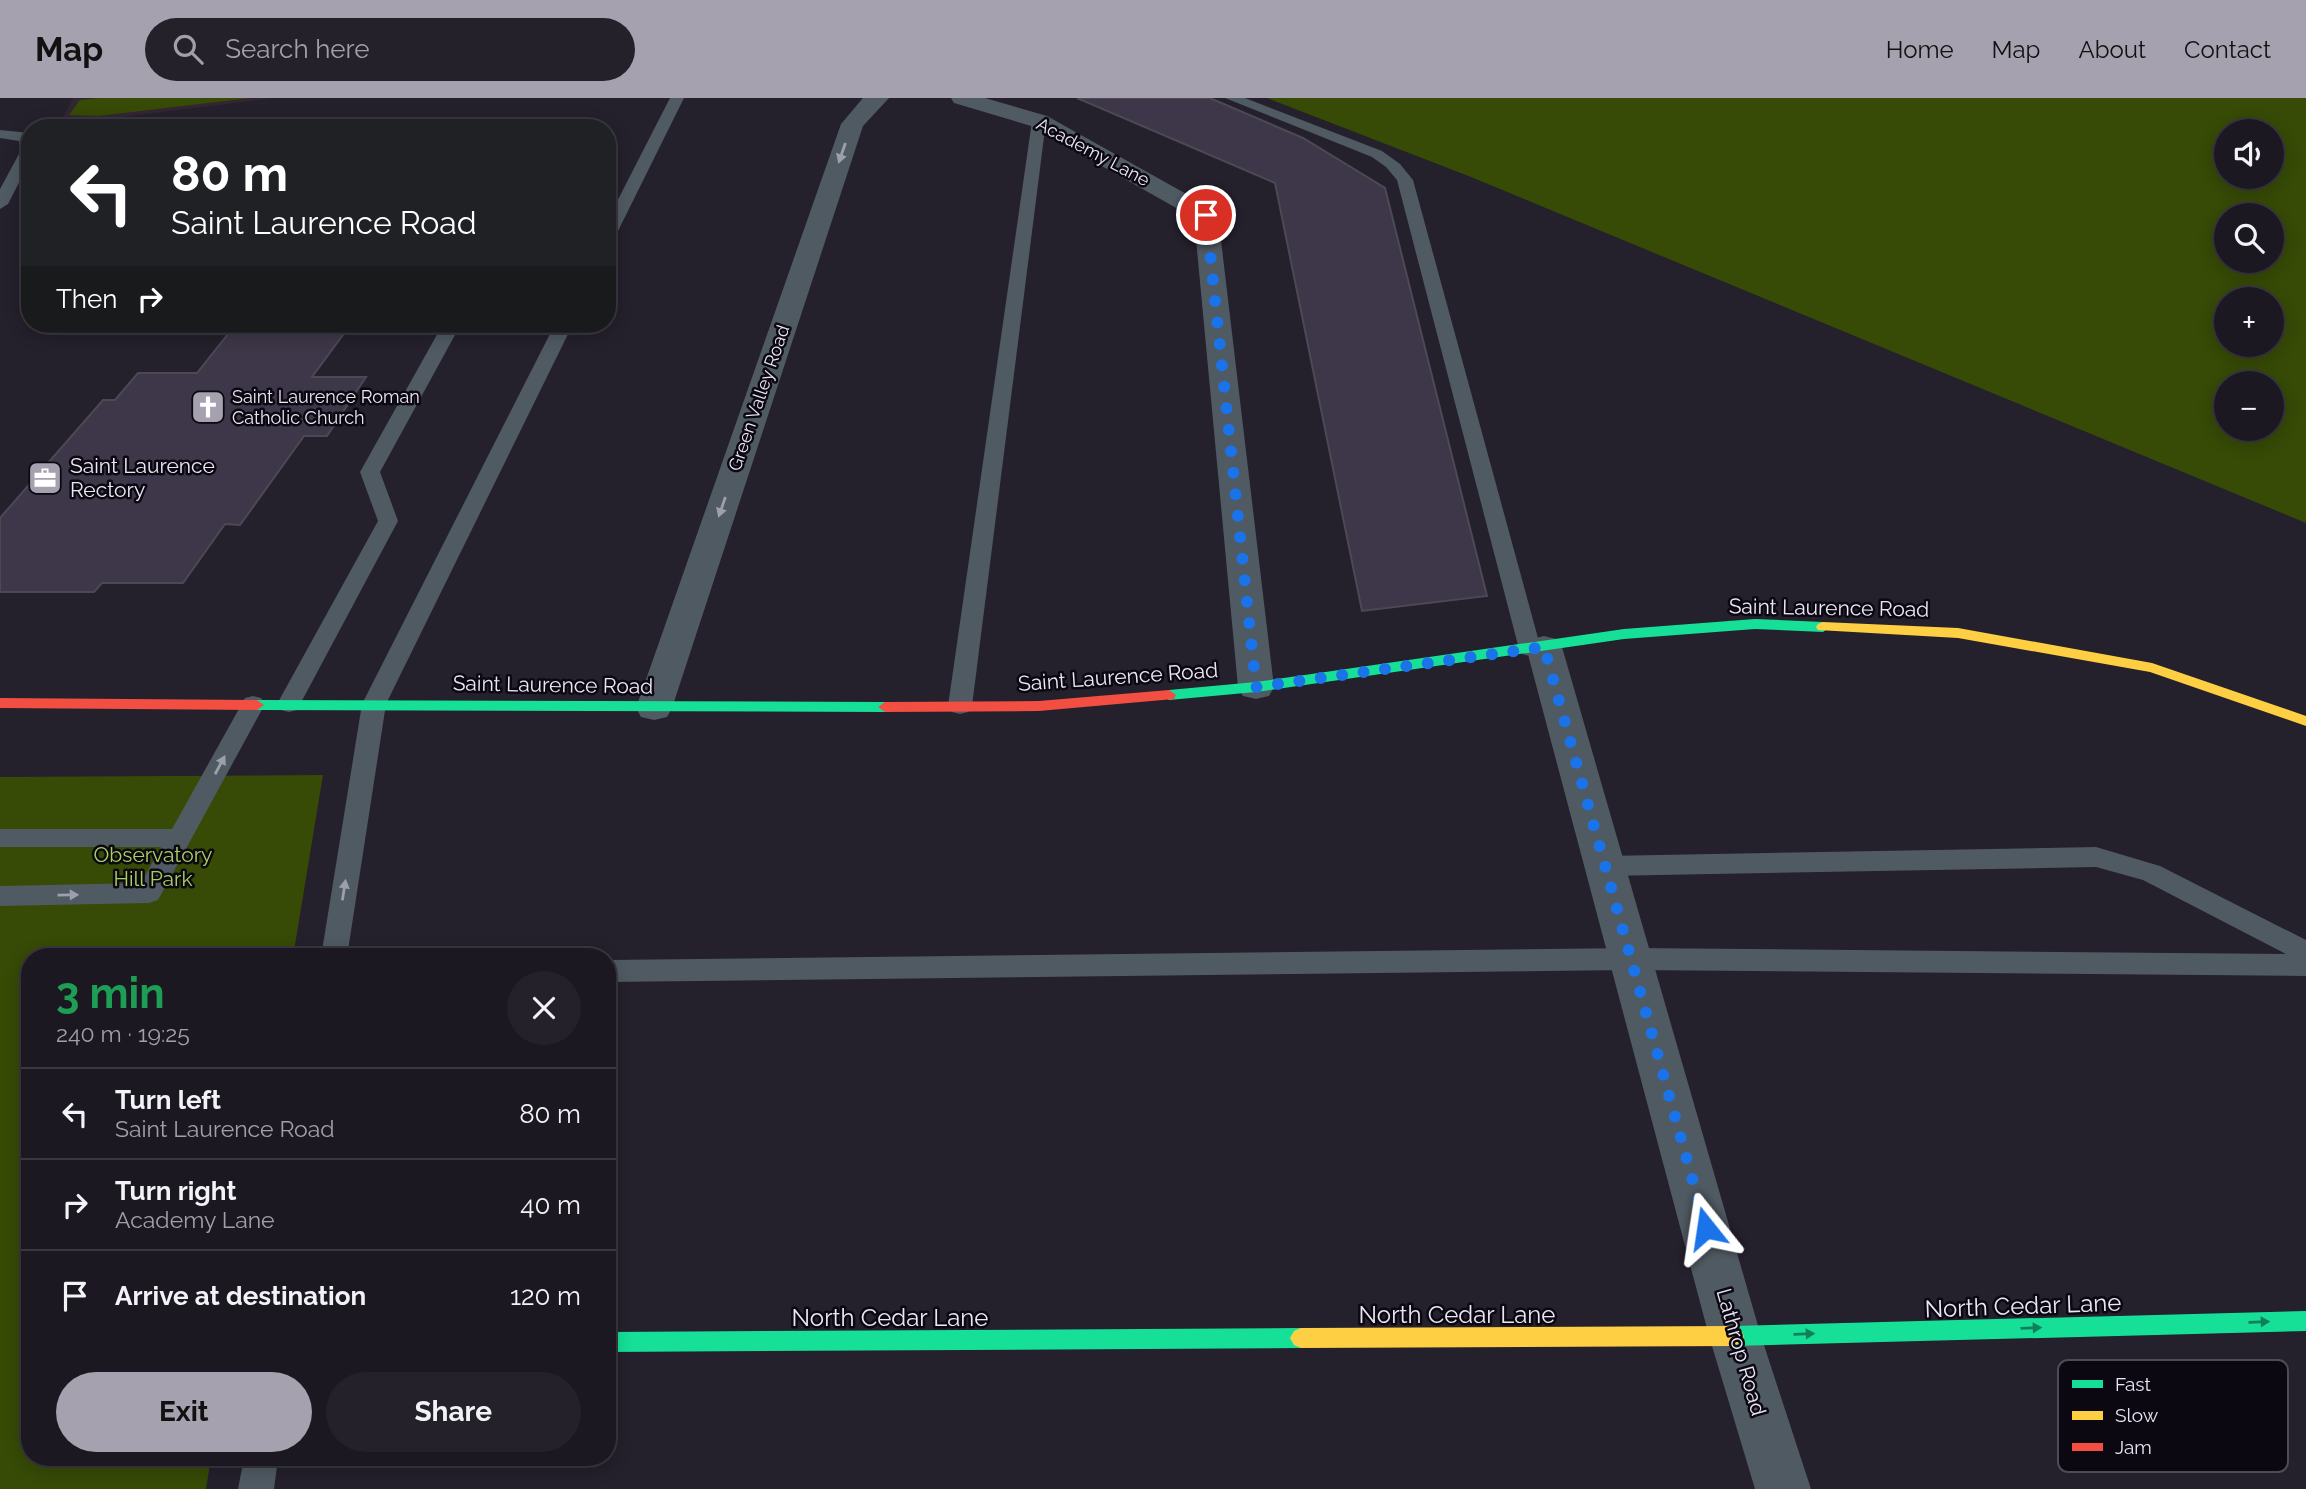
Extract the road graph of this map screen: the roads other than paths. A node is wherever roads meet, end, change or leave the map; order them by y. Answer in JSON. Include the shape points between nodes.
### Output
{"nodes":[{"id":1,"x":677,"y":98,"type":"edge"},
{"id":2,"x":878,"y":98,"type":"edge"},
{"id":3,"x":962,"y":98,"type":"edge"},
{"id":4,"x":1232,"y":98,"type":"edge"},
{"id":5,"x":1039,"y":121,"type":"junction"},
{"id":6,"x":0,"y":134,"type":"edge"},
{"id":7,"x":21,"y":136,"type":"edge"},
{"id":8,"x":21,"y":164,"type":"edge"},
{"id":9,"x":0,"y":204,"type":"edge"},
{"id":10,"x":616,"y":219,"type":"edge"},
{"id":11,"x":447,"y":333,"type":"edge"},
{"id":12,"x":560,"y":333,"type":"edge"},
{"id":13,"x":1537,"y":648,"type":"junction"},
{"id":14,"x":1256,"y":687,"type":"junction"},
{"id":15,"x":0,"y":703,"type":"edge"},
{"id":16,"x":253,"y":704,"type":"junction"},
{"id":17,"x":289,"y":704,"type":"junction"},
{"id":18,"x":374,"y":704,"type":"junction"},
{"id":19,"x":960,"y":706,"type":"junction"},
{"id":20,"x":654,"y":708,"type":"junction"},
{"id":21,"x":2306,"y":721,"type":"edge"},
{"id":22,"x":0,"y":838,"type":"edge"},
{"id":23,"x":180,"y":838,"type":"junction"},
{"id":24,"x":1605,"y":866,"type":"junction"},
{"id":25,"x":0,"y":896,"type":"edge"},
{"id":26,"x":335,"y":948,"type":"edge"},
{"id":27,"x":2306,"y":952,"type":"edge"},
{"id":28,"x":1632,"y":959,"type":"junction"},
{"id":29,"x":2306,"y":965,"type":"edge"},
{"id":30,"x":616,"y":971,"type":"edge"},
{"id":31,"x":2306,"y":1321,"type":"edge"},
{"id":32,"x":1735,"y":1336,"type":"junction"},
{"id":33,"x":616,"y":1342,"type":"edge"},
{"id":34,"x":260,"y":1466,"type":"edge"},
{"id":35,"x":256,"y":1489,"type":"edge"},
{"id":36,"x":1783,"y":1489,"type":"edge"}],
"edges":[{"from":1,"to":10,"type":"lane"},
{"from":2,"to":20,"type":"street","name":"Green Valley Road","one_way":true,"via":[[852,124]]},
{"from":3,"to":5,"type":"street","name":"Academy Lane"},
{"from":4,"to":13,"type":"lane","via":[[1377,154],[1402,173]]},
{"from":5,"to":14,"type":"street","name":"Academy Lane","via":[[1206,215]]},
{"from":5,"to":19,"type":"lane"},
{"from":6,"to":7,"type":"lane"},
{"from":8,"to":9,"type":"lane"},
{"from":11,"to":17,"type":"lane","via":[[370,472],[388,521]]},
{"from":12,"to":18,"type":"lane"},
{"from":13,"to":14,"type":"street","name":"Saint Laurence Road"},
{"from":13,"to":21,"type":"street","name":"Saint Laurence Road","via":[[1624,634],[1755,624],[1958,633],[2152,668]]},
{"from":13,"to":24,"type":"street","name":"Lathrop Road"},
{"from":14,"to":19,"type":"street","name":"Saint Laurence Road","via":[[1039,706]]},
{"from":15,"to":16,"type":"street","name":"Saint Laurence Road"},
{"from":16,"to":17,"type":"street","name":"Saint Laurence Road"},
{"from":23,"to":16,"type":"lane","one_way":true},
{"from":17,"to":18,"type":"street","name":"Saint Laurence Road"},
{"from":18,"to":20,"type":"street","name":"Saint Laurence Road"},
{"from":26,"to":18,"type":"lane","one_way":true},
{"from":19,"to":20,"type":"street","name":"Saint Laurence Road"},
{"from":22,"to":23,"type":"lane"},
{"from":25,"to":23,"type":"lane","one_way":true,"via":[[149,893]]},
{"from":24,"to":27,"type":"lane","via":[[2096,857],[2151,873]]},
{"from":24,"to":28,"type":"street","name":"Lathrop Road"},
{"from":28,"to":29,"type":"lane"},
{"from":28,"to":30,"type":"lane"},
{"from":28,"to":32,"type":"street","name":"Lathrop Road"},
{"from":32,"to":31,"type":"street","name":"North Cedar Lane","one_way":true},
{"from":32,"to":33,"type":"street","name":"North Cedar Lane"},
{"from":32,"to":36,"type":"street","name":"Lathrop Road"},
{"from":34,"to":35,"type":"lane"}]}
